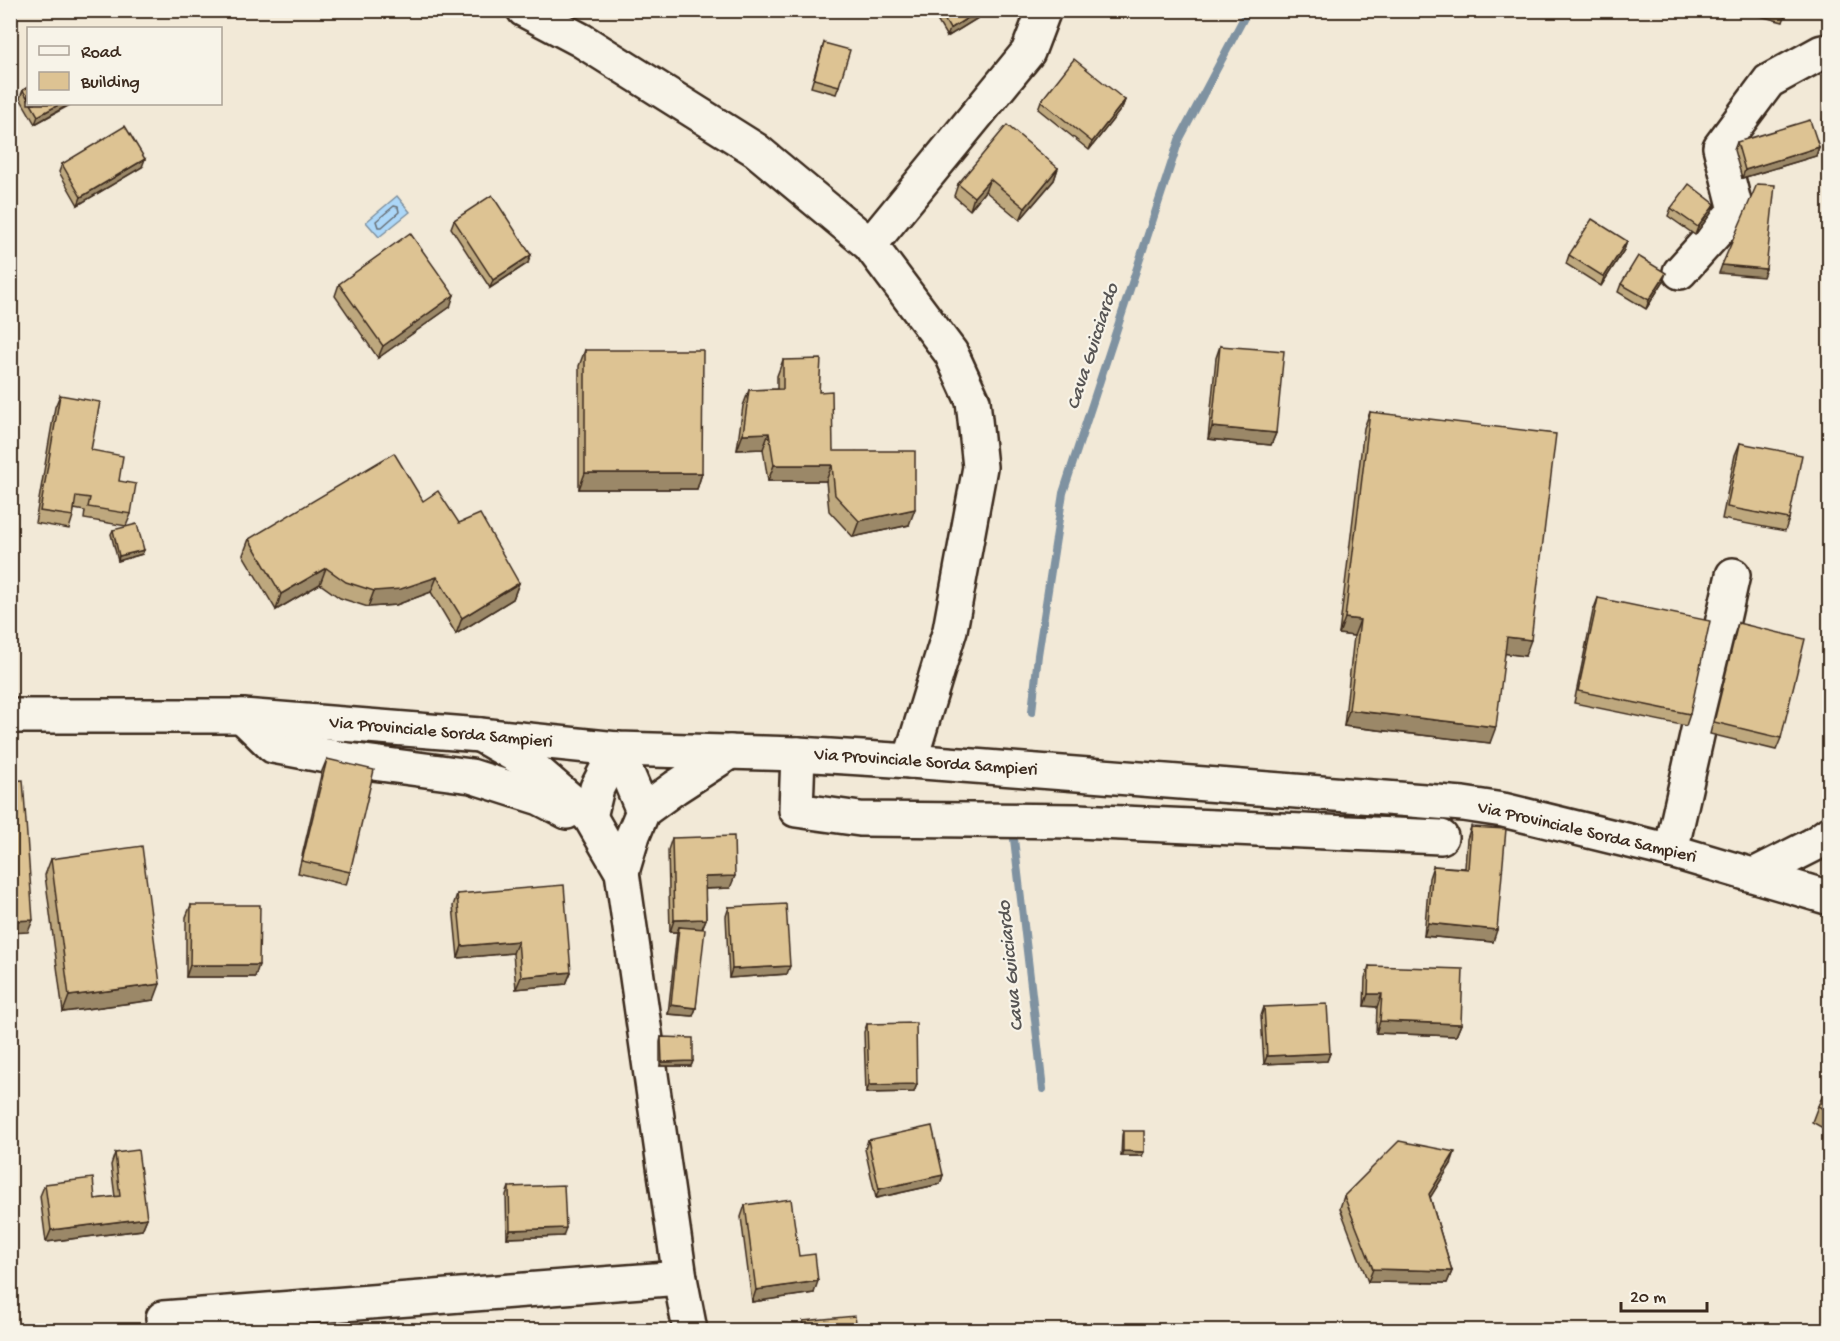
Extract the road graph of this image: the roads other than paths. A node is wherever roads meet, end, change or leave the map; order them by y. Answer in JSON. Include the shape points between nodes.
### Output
{"nodes":[{"id":1,"x":524,"y":10,"type":"edge"},
{"id":2,"x":1044,"y":10,"type":"edge"},
{"id":3,"x":1830,"y":51,"type":"edge"},
{"id":4,"x":870,"y":245,"type":"junction"},
{"id":5,"x":1680,"y":272,"type":"dead end"},
{"id":6,"x":1733,"y":575,"type":"dead end"},
{"id":7,"x":10,"y":716,"type":"edge"},
{"id":8,"x":242,"y":716,"type":"junction"},
{"id":9,"x":480,"y":735,"type":"junction"},
{"id":10,"x":616,"y":749,"type":"junction"},
{"id":11,"x":730,"y":752,"type":"junction"},
{"id":12,"x":798,"y":754,"type":"junction"},
{"id":13,"x":910,"y":761,"type":"junction"},
{"id":14,"x":643,"y":811,"type":"junction"},
{"id":15,"x":597,"y":828,"type":"junction"},
{"id":16,"x":1830,"y":833,"type":"edge"},
{"id":17,"x":1441,"y":837,"type":"dead end"},
{"id":18,"x":1671,"y":851,"type":"junction"},
{"id":19,"x":622,"y":872,"type":"junction"},
{"id":20,"x":1754,"y":875,"type":"junction"},
{"id":21,"x":1830,"y":898,"type":"edge"},
{"id":22,"x":680,"y":1278,"type":"junction"},
{"id":23,"x":163,"y":1318,"type":"dead end"},
{"id":24,"x":690,"y":1330,"type":"edge"}],
"edges":[{"from":1,"to":4,"type":"street","via":[[581,40],[756,150]]},
{"from":2,"to":4,"type":"street","via":[[1028,52]]},
{"from":3,"to":5,"type":"street","via":[[1769,81],[1720,147],[1736,210]]},
{"from":4,"to":13,"type":"street","via":[[951,353],[973,401],[980,467],[950,630]]},
{"from":6,"to":18,"type":"street"},
{"from":7,"to":8,"type":"street","name":"Via Provinciale Sorda Sampieri"},
{"from":8,"to":9,"type":"street","name":"Via Provinciale Sorda Sampieri"},
{"from":8,"to":15,"type":"street","via":[[273,746],[471,776],[530,795]]},
{"from":9,"to":10,"type":"street","name":"Via Provinciale Sorda Sampieri"},
{"from":9,"to":15,"type":"street","via":[[525,761]]},
{"from":10,"to":11,"type":"street","name":"Via Provinciale Sorda Sampieri"},
{"from":10,"to":14,"type":"street"},
{"from":10,"to":15,"type":"street","via":[[597,788]]},
{"from":11,"to":12,"type":"street","name":"Via Provinciale Sorda Sampieri"},
{"from":11,"to":14,"type":"street"},
{"from":12,"to":13,"type":"street","name":"Via Provinciale Sorda Sampieri"},
{"from":12,"to":17,"type":"street","via":[[796,810],[860,819],[1077,820]]},
{"from":13,"to":18,"type":"street","name":"Via Provinciale Sorda Sampieri","via":[[1463,804]]},
{"from":14,"to":19,"type":"street"},
{"from":15,"to":19,"type":"street"},
{"from":16,"to":20,"type":"street"},
{"from":18,"to":20,"type":"street","name":"Via Provinciale Sorda Sampieri"},
{"from":19,"to":22,"type":"street"},
{"from":20,"to":21,"type":"street","name":"Via Provinciale Sorda Sampieri"},
{"from":22,"to":23,"type":"street"},
{"from":22,"to":24,"type":"street"}]}
